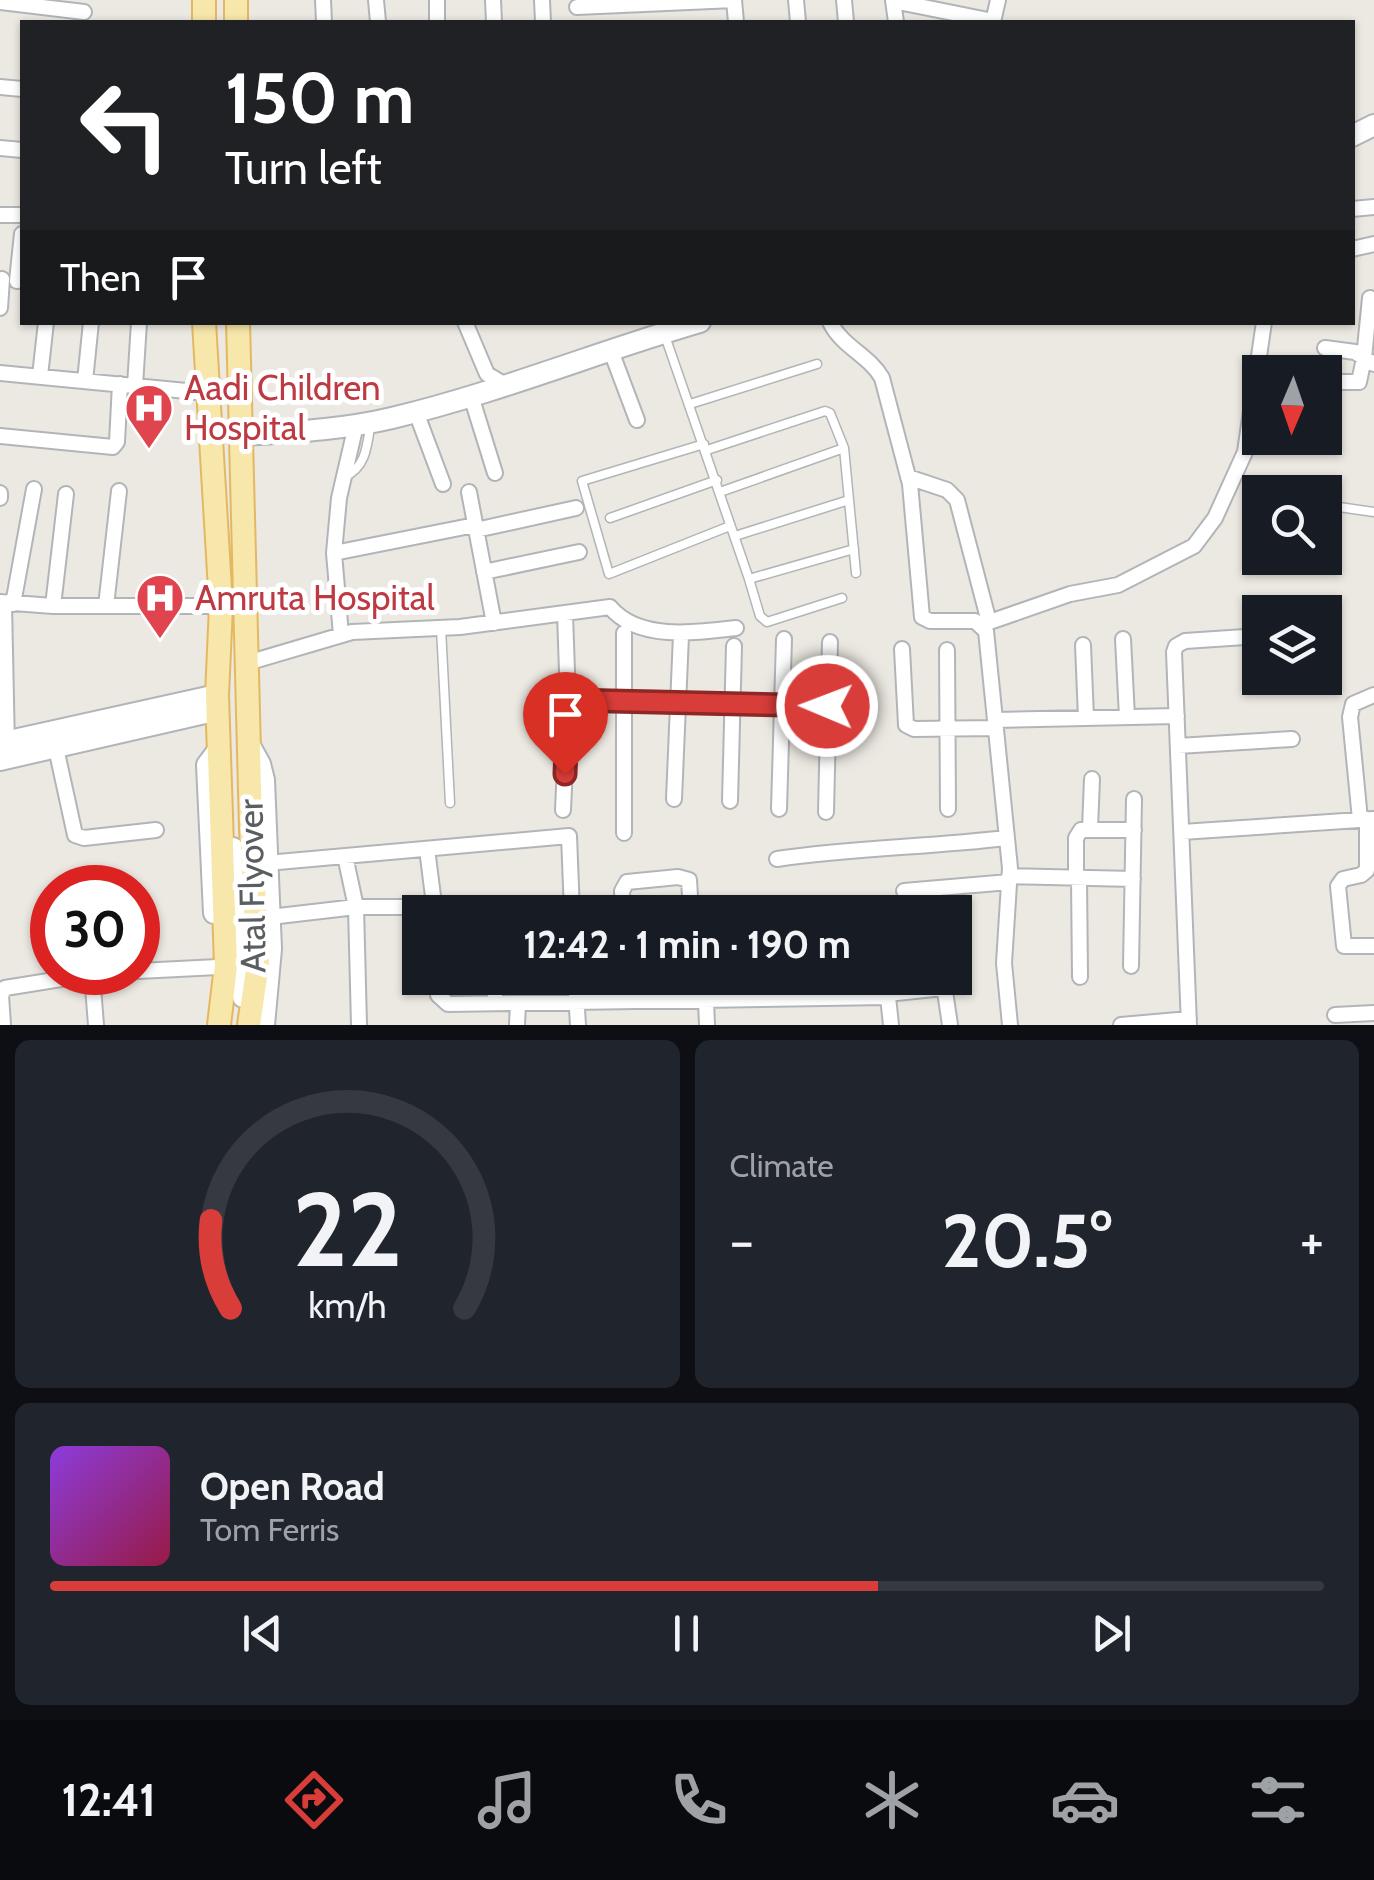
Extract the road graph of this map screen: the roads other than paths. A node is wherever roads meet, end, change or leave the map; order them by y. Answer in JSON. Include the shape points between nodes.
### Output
{"nodes":[{"id":1,"x":734,"y":0,"type":"edge"},
{"id":2,"x":893,"y":1,"type":"edge"},
{"id":3,"x":0,"y":2,"type":"edge"},
{"id":4,"x":577,"y":7,"type":"dead end"},
{"id":5,"x":84,"y":12,"type":"dead end"},
{"id":6,"x":40,"y":15,"type":"edge"},
{"id":7,"x":983,"y":20,"type":"edge"},
{"id":8,"x":20,"y":242,"type":"edge"},
{"id":9,"x":10,"y":280,"type":"edge"},
{"id":10,"x":1370,"y":298,"type":"dead end"},
{"id":11,"x":0,"y":308,"type":"edge"},
{"id":12,"x":46,"y":325,"type":"edge"},
{"id":13,"x":91,"y":325,"type":"edge"},
{"id":14,"x":139,"y":325,"type":"edge"},
{"id":15,"x":204,"y":325,"type":"edge"},
{"id":16,"x":238,"y":325,"type":"edge"},
{"id":17,"x":466,"y":325,"type":"edge"},
{"id":18,"x":832,"y":325,"type":"edge"},
{"id":19,"x":1264,"y":325,"type":"edge"},
{"id":20,"x":662,"y":328,"type":"edge"},
{"id":21,"x":1326,"y":348,"type":"dead end"},
{"id":22,"x":611,"y":351,"type":"junction"},
{"id":23,"x":1261,"y":355,"type":"edge"},
{"id":24,"x":1369,"y":361,"type":"edge"},
{"id":25,"x":817,"y":364,"type":"dead end"},
{"id":26,"x":0,"y":373,"type":"edge"},
{"id":27,"x":40,"y":376,"type":"junction"},
{"id":28,"x":85,"y":381,"type":"junction"},
{"id":29,"x":1342,"y":383,"type":"edge"},
{"id":30,"x":127,"y":385,"type":"junction"},
{"id":31,"x":507,"y":386,"type":"junction"},
{"id":32,"x":207,"y":393,"type":"junction"},
{"id":33,"x":470,"y":396,"type":"junction"},
{"id":34,"x":690,"y":404,"type":"junction"},
{"id":35,"x":416,"y":412,"type":"junction"},
{"id":36,"x":637,"y":420,"type":"dead end"},
{"id":37,"x":363,"y":423,"type":"junction"},
{"id":38,"x":0,"y":436,"type":"edge"},
{"id":39,"x":240,"y":436,"type":"junction"},
{"id":40,"x":705,"y":447,"type":"junction"},
{"id":41,"x":844,"y":448,"type":"junction"},
{"id":42,"x":1244,"y":455,"type":"edge"},
{"id":43,"x":495,"y":473,"type":"dead end"},
{"id":44,"x":908,"y":477,"type":"junction"},
{"id":45,"x":717,"y":480,"type":"junction"},
{"id":46,"x":443,"y":484,"type":"dead end"},
{"id":47,"x":34,"y":489,"type":"dead end"},
{"id":48,"x":119,"y":491,"type":"dead end"},
{"id":49,"x":469,"y":492,"type":"dead end"},
{"id":50,"x":720,"y":492,"type":"junction"},
{"id":51,"x":66,"y":494,"type":"dead end"},
{"id":52,"x":849,"y":500,"type":"junction"},
{"id":53,"x":1342,"y":507,"type":"edge"},
{"id":54,"x":576,"y":508,"type":"dead end"},
{"id":55,"x":1374,"y":512,"type":"edge"},
{"id":56,"x":610,"y":518,"type":"dead end"},
{"id":57,"x":730,"y":526,"type":"junction"},
{"id":58,"x":476,"y":528,"type":"junction"},
{"id":59,"x":735,"y":536,"type":"junction"},
{"id":60,"x":854,"y":548,"type":"junction"},
{"id":61,"x":334,"y":552,"type":"junction"},
{"id":62,"x":579,"y":552,"type":"dead end"},
{"id":63,"x":484,"y":572,"type":"junction"},
{"id":64,"x":856,"y":574,"type":"dead end"},
{"id":65,"x":748,"y":579,"type":"junction"},
{"id":66,"x":842,"y":598,"type":"dead end"},
{"id":67,"x":6,"y":603,"type":"edge"},
{"id":68,"x":53,"y":606,"type":"junction"},
{"id":69,"x":106,"y":606,"type":"junction"},
{"id":70,"x":221,"y":606,"type":"junction"},
{"id":71,"x":565,"y":614,"type":"junction"},
{"id":72,"x":767,"y":622,"type":"junction"},
{"id":73,"x":494,"y":623,"type":"junction"},
{"id":74,"x":985,"y":623,"type":"junction"},
{"id":75,"x":441,"y":628,"type":"junction"},
{"id":76,"x":736,"y":628,"type":"dead end"},
{"id":77,"x":624,"y":633,"type":"dead end"},
{"id":78,"x":341,"y":635,"type":"junction"},
{"id":79,"x":682,"y":635,"type":"junction"},
{"id":80,"x":778,"y":637,"type":"joint"},
{"id":81,"x":1242,"y":637,"type":"edge"},
{"id":82,"x":1124,"y":639,"type":"dead end"},
{"id":83,"x":830,"y":642,"type":"dead end"},
{"id":84,"x":1083,"y":645,"type":"dead end"},
{"id":85,"x":734,"y":646,"type":"dead end"},
{"id":86,"x":902,"y":648,"type":"dead end"},
{"id":87,"x":946,"y":650,"type":"dead end"},
{"id":88,"x":247,"y":663,"type":"junction"},
{"id":89,"x":1374,"y":695,"type":"edge"},
{"id":90,"x":568,"y":700,"type":"junction"},
{"id":91,"x":624,"y":702,"type":"junction"},
{"id":92,"x":218,"y":703,"type":"junction"},
{"id":93,"x":678,"y":704,"type":"junction"},
{"id":94,"x":733,"y":704,"type":"junction"},
{"id":95,"x":782,"y":706,"type":"junction"},
{"id":96,"x":827,"y":706,"type":"junction"},
{"id":97,"x":846,"y":707,"type":"dead end"},
{"id":98,"x":1177,"y":716,"type":"junction"},
{"id":99,"x":1126,"y":717,"type":"junction"},
{"id":100,"x":1086,"y":718,"type":"junction"},
{"id":101,"x":996,"y":724,"type":"junction"},
{"id":102,"x":947,"y":728,"type":"junction"},
{"id":103,"x":1292,"y":739,"type":"dead end"},
{"id":104,"x":250,"y":746,"type":"junction"},
{"id":105,"x":1178,"y":746,"type":"junction"},
{"id":106,"x":56,"y":748,"type":"junction"},
{"id":107,"x":219,"y":750,"type":"junction"},
{"id":108,"x":4,"y":751,"type":"edge"},
{"id":109,"x":1092,"y":779,"type":"dead end"},
{"id":110,"x":674,"y":799,"type":"dead end"},
{"id":111,"x":1134,"y":799,"type":"dead end"},
{"id":112,"x":730,"y":801,"type":"dead end"},
{"id":113,"x":450,"y":802,"type":"dead end"},
{"id":114,"x":779,"y":809,"type":"dead end"},
{"id":115,"x":563,"y":810,"type":"dead end"},
{"id":116,"x":948,"y":810,"type":"dead end"},
{"id":117,"x":826,"y":812,"type":"dead end"},
{"id":118,"x":1367,"y":819,"type":"edge"},
{"id":119,"x":1090,"y":828,"type":"junction"},
{"id":120,"x":156,"y":830,"type":"dead end"},
{"id":121,"x":1134,"y":830,"type":"junction"},
{"id":122,"x":1182,"y":832,"type":"junction"},
{"id":123,"x":624,"y":833,"type":"dead end"},
{"id":124,"x":1006,"y":838,"type":"junction"},
{"id":125,"x":427,"y":849,"type":"junction"},
{"id":126,"x":345,"y":856,"type":"junction"},
{"id":127,"x":777,"y":858,"type":"dead end"},
{"id":128,"x":268,"y":863,"type":"junction"},
{"id":129,"x":1370,"y":870,"type":"edge"},
{"id":130,"x":1078,"y":878,"type":"junction"},
{"id":131,"x":1009,"y":879,"type":"junction"},
{"id":132,"x":1133,"y":879,"type":"junction"},
{"id":133,"x":904,"y":891,"type":"dead end"},
{"id":134,"x":433,"y":895,"type":"edge"},
{"id":135,"x":571,"y":895,"type":"edge"},
{"id":136,"x":622,"y":895,"type":"edge"},
{"id":137,"x":691,"y":895,"type":"edge"},
{"id":138,"x":356,"y":908,"type":"junction"},
{"id":139,"x":402,"y":909,"type":"edge"},
{"id":140,"x":270,"y":917,"type":"junction"},
{"id":141,"x":1374,"y":946,"type":"edge"},
{"id":142,"x":1130,"y":966,"type":"dead end"},
{"id":143,"x":218,"y":967,"type":"junction"},
{"id":144,"x":160,"y":970,"type":"edge"},
{"id":145,"x":1080,"y":978,"type":"dead end"},
{"id":146,"x":30,"y":984,"type":"edge"},
{"id":147,"x":94,"y":995,"type":"edge"},
{"id":148,"x":439,"y":995,"type":"edge"},
{"id":149,"x":495,"y":995,"type":"edge"},
{"id":150,"x":576,"y":995,"type":"edge"},
{"id":151,"x":706,"y":995,"type":"edge"},
{"id":152,"x":887,"y":995,"type":"joint"},
{"id":153,"x":945,"y":995,"type":"edge"},
{"id":154,"x":576,"y":1002,"type":"junction"},
{"id":155,"x":706,"y":1002,"type":"junction"},
{"id":156,"x":495,"y":1003,"type":"junction"},
{"id":157,"x":518,"y":1003,"type":"junction"},
{"id":158,"x":1374,"y":1013,"type":"edge"},
{"id":159,"x":1335,"y":1015,"type":"dead end"},
{"id":160,"x":1189,"y":1022,"type":"edge"},
{"id":161,"x":4,"y":1025,"type":"edge"},
{"id":162,"x":96,"y":1025,"type":"edge"},
{"id":163,"x":208,"y":1025,"type":"edge"},
{"id":164,"x":219,"y":1025,"type":"edge"},
{"id":165,"x":230,"y":1025,"type":"edge"},
{"id":166,"x":238,"y":1025,"type":"edge"},
{"id":167,"x":249,"y":1025,"type":"edge"},
{"id":168,"x":264,"y":1025,"type":"edge"},
{"id":169,"x":359,"y":1025,"type":"edge"},
{"id":170,"x":517,"y":1025,"type":"edge"},
{"id":171,"x":578,"y":1025,"type":"edge"},
{"id":172,"x":708,"y":1025,"type":"edge"},
{"id":173,"x":891,"y":1025,"type":"edge"},
{"id":174,"x":950,"y":1025,"type":"edge"},
{"id":175,"x":1010,"y":1025,"type":"edge"},
{"id":176,"x":1122,"y":1025,"type":"edge"}],
"edges":[{"from":1,"to":4,"type":"street"},
{"from":2,"to":7,"type":"street"},
{"from":3,"to":6,"type":"street"},
{"from":5,"to":6,"type":"street"},
{"from":8,"to":9,"type":"street"},
{"from":9,"to":11,"type":"street"},
{"from":10,"to":24,"type":"street"},
{"from":12,"to":27,"type":"street"},
{"from":13,"to":28,"type":"street"},
{"from":14,"to":30,"type":"street"},
{"from":15,"to":32,"type":"main road","name":"Atal Flyover"},
{"from":16,"to":39,"type":"main road","name":"Atal Flyover"},
{"from":17,"to":31,"type":"street","via":[[487,374]]},
{"from":18,"to":44,"type":"street","via":[[878,372]]},
{"from":19,"to":23,"type":"street"},
{"from":20,"to":22,"type":"street"},
{"from":20,"to":34,"type":"lane"},
{"from":21,"to":24,"type":"street"},
{"from":22,"to":31,"type":"street"},
{"from":22,"to":36,"type":"street"},
{"from":24,"to":29,"type":"street","via":[[1356,384]]},
{"from":25,"to":34,"type":"lane"},
{"from":26,"to":27,"type":"street"},
{"from":27,"to":28,"type":"street"},
{"from":28,"to":30,"type":"street"},
{"from":30,"to":32,"type":"street"},
{"from":30,"to":38,"type":"street","via":[[114,447]]},
{"from":31,"to":33,"type":"street"},
{"from":32,"to":70,"type":"main road","name":"Atal Flyover"},
{"from":33,"to":35,"type":"street"},
{"from":33,"to":43,"type":"street"},
{"from":34,"to":40,"type":"lane"},
{"from":35,"to":37,"type":"street"},
{"from":35,"to":46,"type":"street"},
{"from":37,"to":39,"type":"street"},
{"from":37,"to":61,"type":"street","via":[[344,478]]},
{"from":39,"to":88,"type":"main road","name":"Atal Flyover"},
{"from":40,"to":41,"type":"lane","via":[[824,411],[834,417]]},
{"from":40,"to":45,"type":"lane"},
{"from":40,"to":57,"type":"lane","via":[[582,482],[608,574]]},
{"from":41,"to":50,"type":"lane"},
{"from":41,"to":52,"type":"lane"},
{"from":42,"to":74,"type":"street","via":[[1215,518],[1194,546],[1118,584]]},
{"from":44,"to":74,"type":"street","via":[[957,500]]},
{"from":44,"to":74,"type":"street","via":[[922,617]]},
{"from":45,"to":50,"type":"lane"},
{"from":45,"to":56,"type":"lane"},
{"from":47,"to":67,"type":"street"},
{"from":48,"to":69,"type":"street"},
{"from":49,"to":58,"type":"street"},
{"from":50,"to":57,"type":"lane"},
{"from":51,"to":68,"type":"street"},
{"from":52,"to":59,"type":"lane"},
{"from":52,"to":60,"type":"lane"},
{"from":53,"to":55,"type":"lane"},
{"from":54,"to":58,"type":"street"},
{"from":57,"to":59,"type":"lane"},
{"from":58,"to":61,"type":"street"},
{"from":58,"to":63,"type":"street"},
{"from":59,"to":65,"type":"lane"},
{"from":60,"to":64,"type":"lane"},
{"from":60,"to":65,"type":"lane"},
{"from":61,"to":78,"type":"street"},
{"from":62,"to":63,"type":"street"},
{"from":63,"to":73,"type":"street"},
{"from":65,"to":72,"type":"lane"},
{"from":66,"to":72,"type":"lane"},
{"from":67,"to":68,"type":"street"},
{"from":67,"to":108,"type":"street"},
{"from":68,"to":69,"type":"street"},
{"from":69,"to":70,"type":"street"},
{"from":70,"to":92,"type":"main road","name":"Atal Flyover"},
{"from":71,"to":73,"type":"street"},
{"from":71,"to":79,"type":"street","via":[[610,606],[621,620]]},
{"from":71,"to":90,"type":"street"},
{"from":72,"to":80,"type":"lane"},
{"from":73,"to":75,"type":"street"},
{"from":74,"to":101,"type":"street"},
{"from":75,"to":78,"type":"street"},
{"from":75,"to":113,"type":"lane"},
{"from":76,"to":79,"type":"street"},
{"from":77,"to":91,"type":"street"},
{"from":78,"to":88,"type":"street"},
{"from":79,"to":93,"type":"street"},
{"from":80,"to":95,"type":"street"},
{"from":81,"to":98,"type":"street","via":[[1176,646]]},
{"from":82,"to":99,"type":"street"},
{"from":83,"to":96,"type":"street"},
{"from":84,"to":100,"type":"street"},
{"from":85,"to":94,"type":"street"},
{"from":86,"to":102,"type":"street","via":[[906,724]]},
{"from":87,"to":102,"type":"street"},
{"from":88,"to":104,"type":"main road","name":"Atal Flyover"},
{"from":89,"to":118,"type":"street","via":[[1353,704],[1350,717]]},
{"from":90,"to":91,"type":"street"},
{"from":90,"to":115,"type":"street"},
{"from":91,"to":93,"type":"street"},
{"from":91,"to":123,"type":"street"},
{"from":92,"to":106,"type":"street"},
{"from":92,"to":107,"type":"main road","name":"Atal Flyover"},
{"from":92,"to":108,"type":"street"},
{"from":93,"to":94,"type":"street"},
{"from":93,"to":110,"type":"street"},
{"from":94,"to":95,"type":"street"},
{"from":94,"to":112,"type":"street"},
{"from":95,"to":96,"type":"street"},
{"from":95,"to":114,"type":"street"},
{"from":96,"to":97,"type":"street"},
{"from":96,"to":117,"type":"street"},
{"from":98,"to":99,"type":"street"},
{"from":98,"to":105,"type":"street"},
{"from":99,"to":100,"type":"street"},
{"from":100,"to":101,"type":"street"},
{"from":101,"to":102,"type":"street"},
{"from":101,"to":124,"type":"street"},
{"from":102,"to":116,"type":"street"},
{"from":103,"to":105,"type":"street"},
{"from":104,"to":128,"type":"street","via":[[264,780]]},
{"from":104,"to":166,"type":"street","via":[[240,768],[246,956]]},
{"from":104,"to":167,"type":"main road","name":"Atal Flyover","via":[[258,963]]},
{"from":105,"to":122,"type":"street"},
{"from":106,"to":108,"type":"street"},
{"from":106,"to":120,"type":"street","via":[[74,835]]},
{"from":107,"to":143,"type":"street","via":[[208,764]]},
{"from":107,"to":164,"type":"main road","name":"Atal Flyover","via":[[226,966]]},
{"from":107,"to":165,"type":"street","via":[[229,774],[238,934]]},
{"from":109,"to":119,"type":"street"},
{"from":111,"to":121,"type":"street"},
{"from":118,"to":122,"type":"street"},
{"from":118,"to":129,"type":"street"},
{"from":119,"to":121,"type":"street"},
{"from":119,"to":130,"type":"street","via":[[1076,838]]},
{"from":121,"to":132,"type":"street"},
{"from":122,"to":160,"type":"street"},
{"from":124,"to":127,"type":"street"},
{"from":124,"to":131,"type":"street"},
{"from":125,"to":126,"type":"street"},
{"from":125,"to":134,"type":"street"},
{"from":125,"to":135,"type":"street","via":[[569,836]]},
{"from":126,"to":128,"type":"street"},
{"from":126,"to":138,"type":"street"},
{"from":128,"to":140,"type":"street"},
{"from":129,"to":141,"type":"street","via":[[1338,886],[1342,941],[1348,948]]},
{"from":130,"to":131,"type":"street"},
{"from":130,"to":132,"type":"street"},
{"from":130,"to":145,"type":"street"},
{"from":131,"to":133,"type":"street"},
{"from":131,"to":175,"type":"street","via":[[1004,963]]},
{"from":132,"to":142,"type":"street"},
{"from":136,"to":137,"type":"street","via":[[627,882],[678,877],[689,880]]},
{"from":138,"to":139,"type":"street"},
{"from":138,"to":140,"type":"street"},
{"from":138,"to":169,"type":"street"},
{"from":140,"to":168,"type":"street"},
{"from":143,"to":144,"type":"street"},
{"from":143,"to":163,"type":"street"},
{"from":146,"to":161,"type":"street","via":[[5,988]]},
{"from":147,"to":162,"type":"street"},
{"from":148,"to":156,"type":"street","via":[[448,1004]]},
{"from":149,"to":156,"type":"street"},
{"from":150,"to":154,"type":"street"},
{"from":151,"to":155,"type":"street"},
{"from":152,"to":155,"type":"street"},
{"from":152,"to":173,"type":"street"},
{"from":153,"to":174,"type":"street"},
{"from":154,"to":155,"type":"street"},
{"from":154,"to":157,"type":"street"},
{"from":154,"to":171,"type":"street"},
{"from":155,"to":172,"type":"street"},
{"from":156,"to":157,"type":"street"},
{"from":157,"to":170,"type":"street"},
{"from":158,"to":159,"type":"street"},
{"from":160,"to":176,"type":"street"}]}
